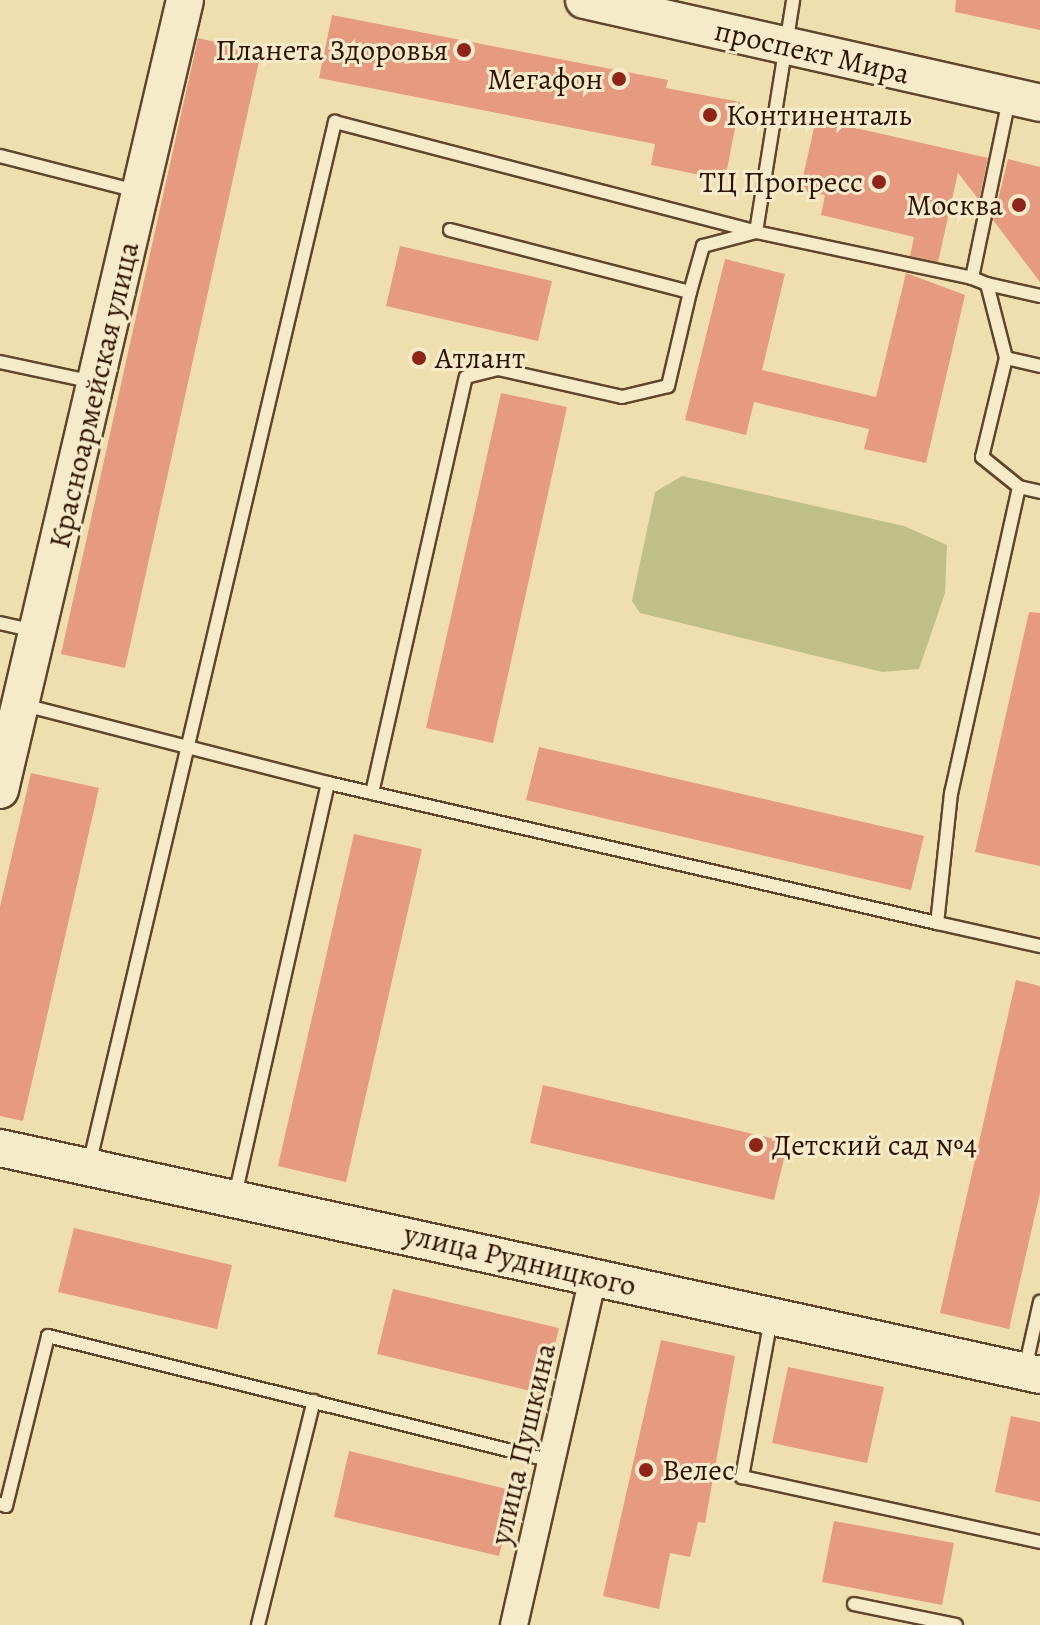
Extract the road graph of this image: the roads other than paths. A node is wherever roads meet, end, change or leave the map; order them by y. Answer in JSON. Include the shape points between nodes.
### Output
{"nodes":[{"id":1,"x":185,"y":0,"type":"edge"},
{"id":2,"x":584,"y":0,"type":"edge"},
{"id":3,"x":793,"y":0,"type":"edge"},
{"id":4,"x":787,"y":46,"type":"junction"},
{"id":5,"x":1025,"y":100,"type":"edge"},
{"id":6,"x":0,"y":156,"type":"edge"},
{"id":7,"x":141,"y":193,"type":"junction"},
{"id":8,"x":450,"y":230,"type":"dead end"},
{"id":9,"x":756,"y":232,"type":"junction"},
{"id":10,"x":972,"y":278,"type":"junction"},
{"id":11,"x":987,"y":284,"type":"junction"},
{"id":12,"x":690,"y":292,"type":"junction"},
{"id":13,"x":1040,"y":296,"type":"edge"},
{"id":14,"x":1006,"y":358,"type":"junction"},
{"id":15,"x":0,"y":362,"type":"edge"},
{"id":16,"x":1040,"y":366,"type":"edge"},
{"id":17,"x":97,"y":382,"type":"junction"},
{"id":18,"x":1019,"y":487,"type":"junction"},
{"id":19,"x":1040,"y":492,"type":"edge"},
{"id":20,"x":0,"y":623,"type":"edge"},
{"id":21,"x":40,"y":632,"type":"junction"},
{"id":22,"x":21,"y":704,"type":"junction"},
{"id":23,"x":189,"y":745,"type":"junction"},
{"id":24,"x":328,"y":783,"type":"junction"},
{"id":25,"x":0,"y":790,"type":"edge"},
{"id":26,"x":372,"y":793,"type":"junction"},
{"id":27,"x":937,"y":923,"type":"junction"},
{"id":28,"x":1040,"y":946,"type":"edge"},
{"id":29,"x":0,"y":1148,"type":"edge"},
{"id":30,"x":88,"y":1168,"type":"junction"},
{"id":31,"x":235,"y":1196,"type":"junction"},
{"id":32,"x":593,"y":1277,"type":"junction"},
{"id":33,"x":1040,"y":1302,"type":"edge"},
{"id":34,"x":772,"y":1316,"type":"junction"},
{"id":35,"x":1032,"y":1373,"type":"edge"},
{"id":36,"x":314,"y":1401,"type":"junction"},
{"id":37,"x":552,"y":1461,"type":"junction"},
{"id":38,"x":0,"y":1504,"type":"edge"},
{"id":39,"x":1040,"y":1542,"type":"edge"},
{"id":40,"x":854,"y":1604,"type":"dead end"},
{"id":41,"x":258,"y":1625,"type":"edge"},
{"id":42,"x":514,"y":1625,"type":"edge"},
{"id":43,"x":956,"y":1625,"type":"edge"}],
"edges":[{"from":1,"to":7,"type":"street","name":"Красноармейская улица"},
{"from":2,"to":4,"type":"street","name":"проспект Мира"},
{"from":3,"to":4,"type":"lane"},
{"from":4,"to":5,"type":"street","name":"проспект Мира"},
{"from":4,"to":9,"type":"lane"},
{"from":5,"to":10,"type":"lane"},
{"from":6,"to":7,"type":"lane"},
{"from":7,"to":17,"type":"street","name":"Красноармейская улица"},
{"from":8,"to":12,"type":"lane"},
{"from":9,"to":10,"type":"lane"},
{"from":9,"to":12,"type":"lane","via":[[703,246]]},
{"from":9,"to":23,"type":"lane","via":[[335,122]]},
{"from":10,"to":11,"type":"lane"},
{"from":11,"to":13,"type":"lane"},
{"from":11,"to":14,"type":"lane"},
{"from":12,"to":26,"type":"lane","via":[[668,386],[622,397],[498,369],[466,377]]},
{"from":14,"to":16,"type":"lane"},
{"from":14,"to":18,"type":"lane","via":[[982,457]]},
{"from":15,"to":17,"type":"lane"},
{"from":17,"to":21,"type":"street","name":"Красноармейская улица"},
{"from":18,"to":19,"type":"lane"},
{"from":18,"to":27,"type":"lane","via":[[951,793]]},
{"from":20,"to":21,"type":"lane"},
{"from":21,"to":22,"type":"street","name":"Красноармейская улица"},
{"from":22,"to":23,"type":"lane"},
{"from":22,"to":25,"type":"street","name":"Красноармейская улица"},
{"from":23,"to":24,"type":"lane"},
{"from":23,"to":30,"type":"lane"},
{"from":24,"to":26,"type":"lane"},
{"from":24,"to":31,"type":"lane"},
{"from":26,"to":27,"type":"lane"},
{"from":27,"to":28,"type":"lane"},
{"from":29,"to":30,"type":"street","name":"улица Рудницкого"},
{"from":30,"to":31,"type":"street","name":"улица Рудницкого"},
{"from":31,"to":32,"type":"street","name":"улица Рудницкого"},
{"from":32,"to":34,"type":"street","name":"улица Рудницкого"},
{"from":32,"to":37,"type":"street","name":"улица Пушкина"},
{"from":33,"to":35,"type":"lane"},
{"from":34,"to":35,"type":"street","name":"улица Рудницкого"},
{"from":34,"to":39,"type":"lane","via":[[742,1477]]},
{"from":36,"to":37,"type":"lane"},
{"from":36,"to":38,"type":"lane","via":[[48,1336],[6,1506]]},
{"from":36,"to":41,"type":"lane"},
{"from":37,"to":42,"type":"street","name":"улица Пушкина"},
{"from":40,"to":43,"type":"lane"}]}
